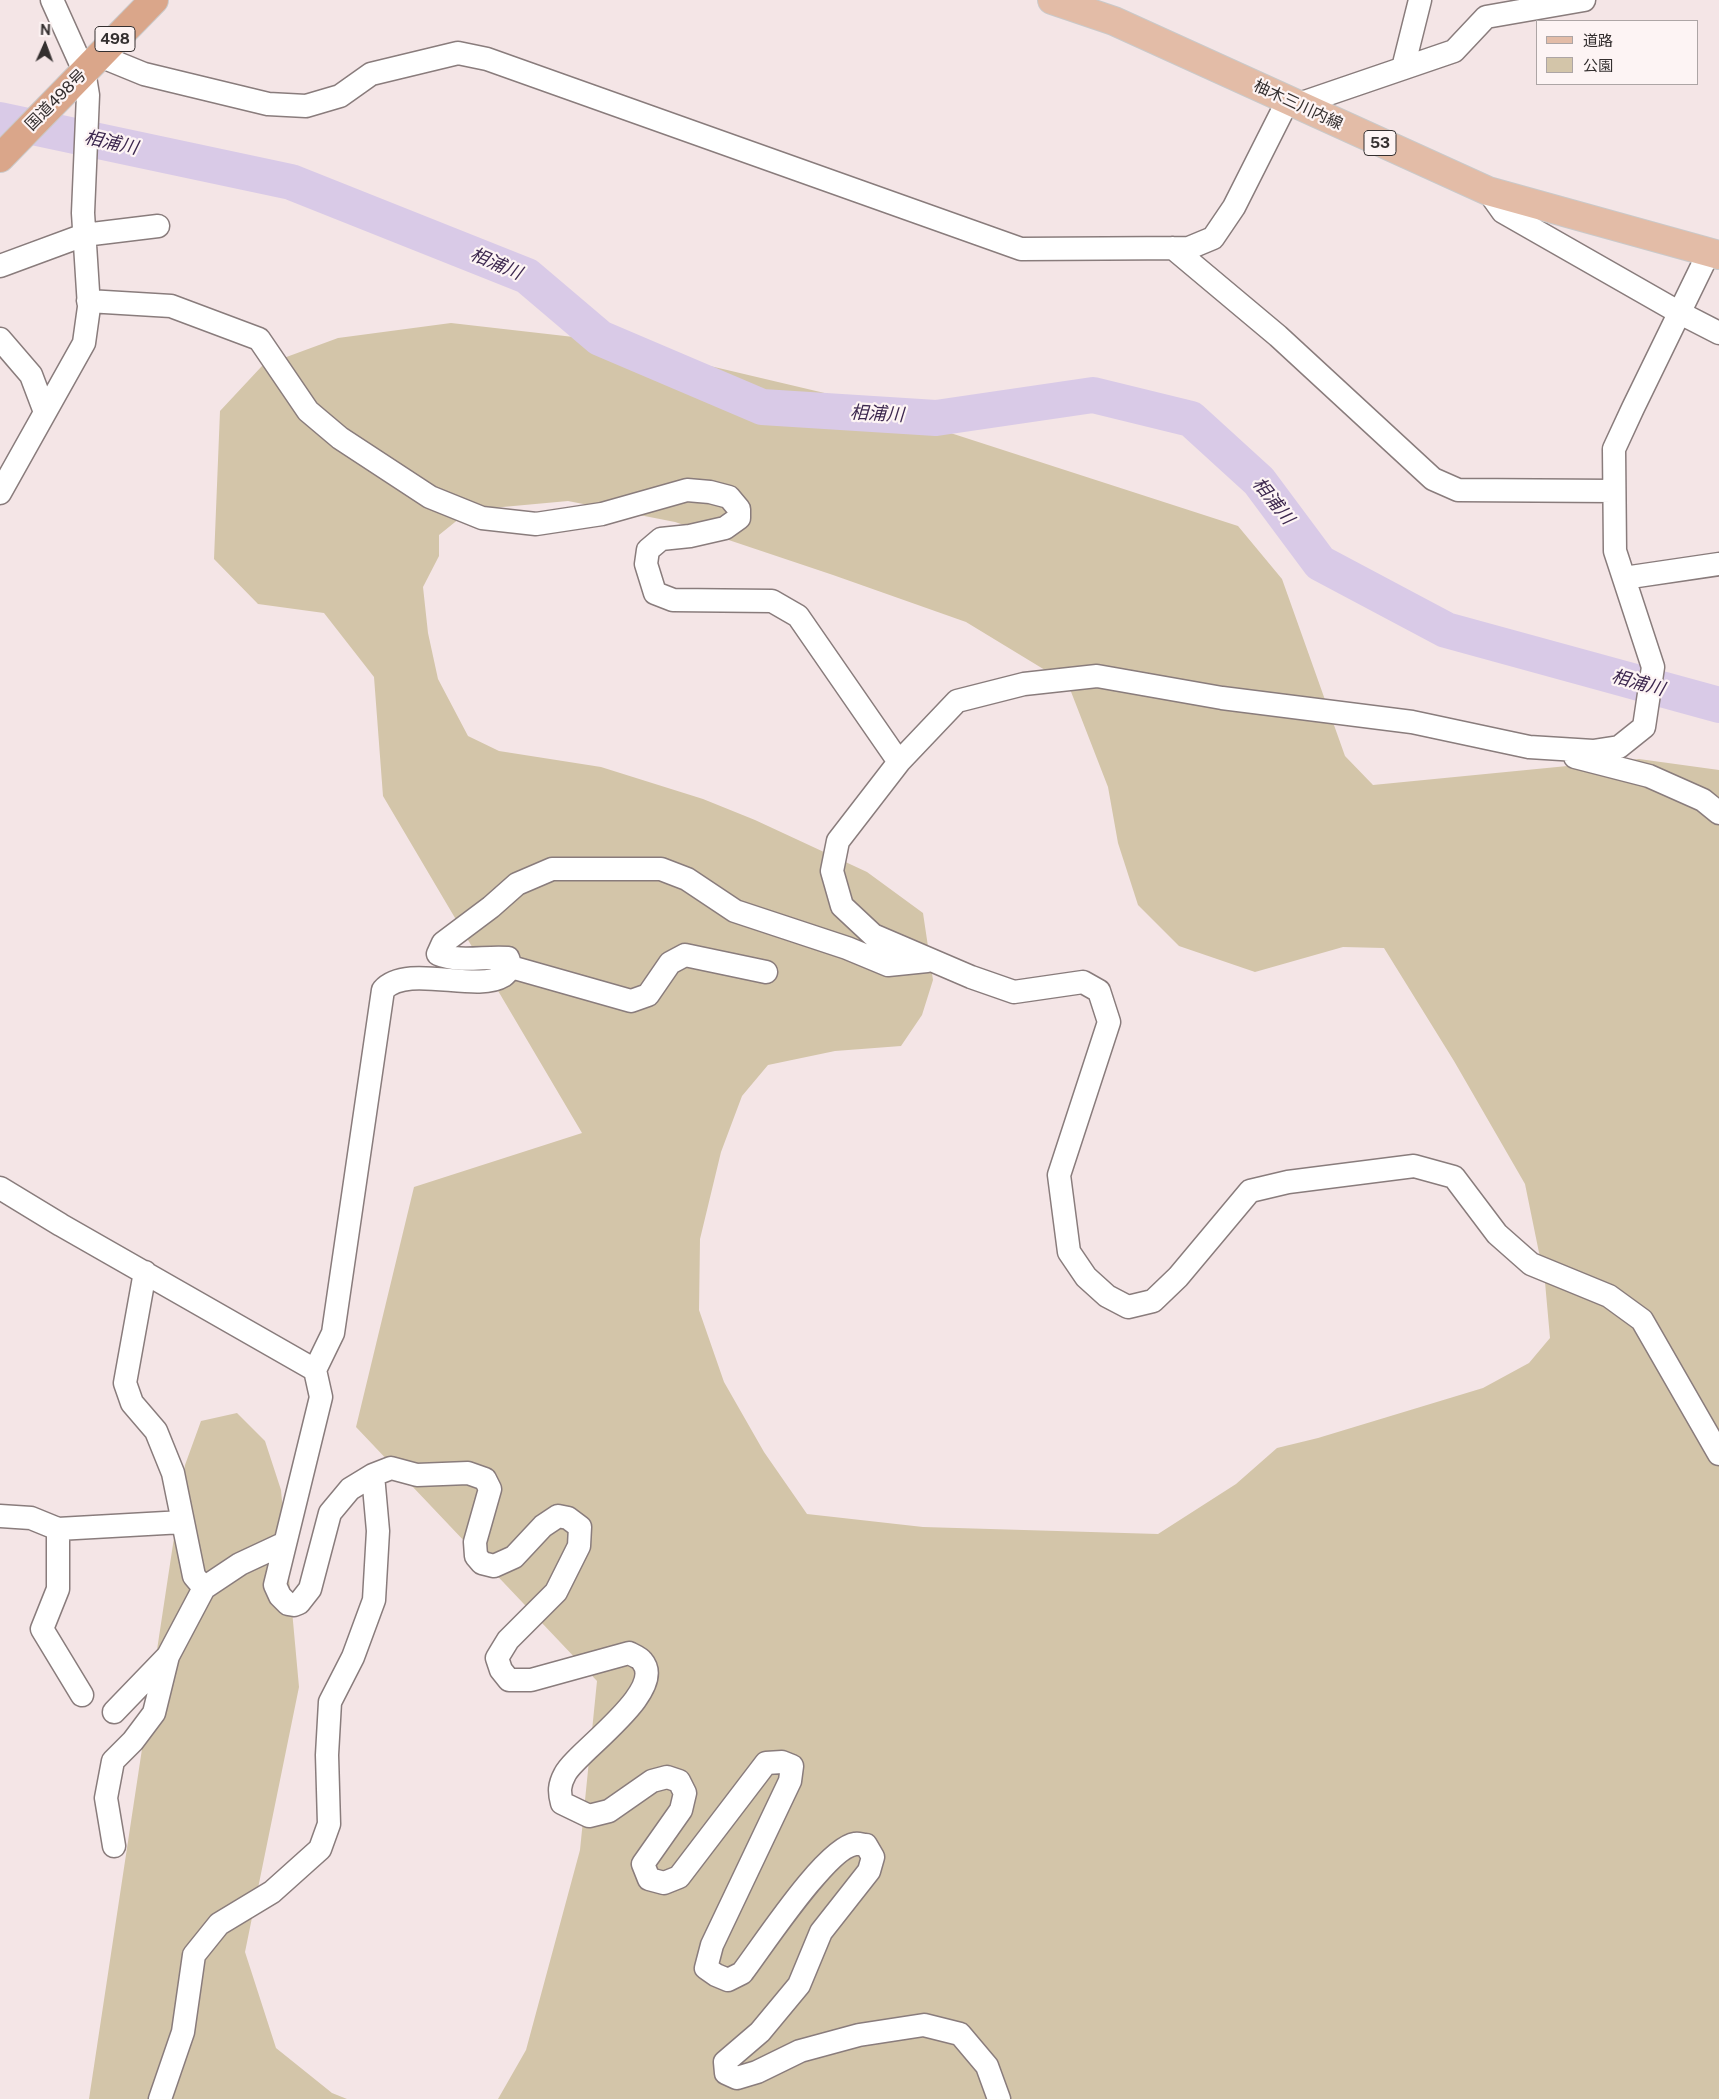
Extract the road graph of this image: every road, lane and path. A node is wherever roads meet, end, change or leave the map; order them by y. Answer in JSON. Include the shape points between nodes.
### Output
{"nodes":[{"id":1,"x":52,"y":0,"type":"edge"},
{"id":2,"x":154,"y":0,"type":"edge"},
{"id":3,"x":1052,"y":0,"type":"edge"},
{"id":4,"x":1420,"y":0,"type":"edge"},
{"id":5,"x":1584,"y":0,"type":"edge"},
{"id":6,"x":1489,"y":9,"type":"edge"},
{"id":7,"x":1403,"y":68,"type":"junction"},
{"id":8,"x":88,"y":75,"type":"junction"},
{"id":9,"x":1292,"y":102,"type":"junction"},
{"id":10,"x":0,"y":158,"type":"edge"},
{"id":11,"x":1488,"y":191,"type":"junction"},
{"id":12,"x":158,"y":226,"type":"dead end"},
{"id":13,"x":84,"y":235,"type":"junction"},
{"id":14,"x":1172,"y":248,"type":"junction"},
{"id":15,"x":1714,"y":254,"type":"edge"},
{"id":16,"x":0,"y":266,"type":"edge"},
{"id":17,"x":88,"y":301,"type":"junction"},
{"id":18,"x":1680,"y":313,"type":"junction"},
{"id":19,"x":1719,"y":334,"type":"edge"},
{"id":20,"x":0,"y":339,"type":"edge"},
{"id":21,"x":45,"y":412,"type":"junction"},
{"id":22,"x":1614,"y":492,"type":"junction"},
{"id":23,"x":0,"y":493,"type":"edge"},
{"id":24,"x":1719,"y":564,"type":"edge"},
{"id":25,"x":1624,"y":578,"type":"junction"},
{"id":26,"x":1558,"y":749,"type":"junction"},
{"id":27,"x":899,"y":762,"type":"junction"},
{"id":28,"x":1719,"y":812,"type":"edge"},
{"id":29,"x":931,"y":961,"type":"junction"},
{"id":30,"x":511,"y":967,"type":"junction"},
{"id":31,"x":766,"y":972,"type":"dead end"},
{"id":32,"x":0,"y":1188,"type":"edge"},
{"id":33,"x":145,"y":1272,"type":"junction"},
{"id":34,"x":315,"y":1370,"type":"junction"},
{"id":35,"x":1719,"y":1454,"type":"edge"},
{"id":36,"x":373,"y":1475,"type":"junction"},
{"id":37,"x":0,"y":1516,"type":"edge"},
{"id":38,"x":183,"y":1522,"type":"junction"},
{"id":39,"x":58,"y":1529,"type":"junction"},
{"id":40,"x":284,"y":1543,"type":"junction"},
{"id":41,"x":204,"y":1588,"type":"junction"},
{"id":42,"x":168,"y":1656,"type":"junction"},
{"id":43,"x":82,"y":1695,"type":"dead end"},
{"id":44,"x":114,"y":1712,"type":"dead end"},
{"id":45,"x":114,"y":1846,"type":"dead end"},
{"id":46,"x":160,"y":2099,"type":"edge"},
{"id":47,"x":999,"y":2099,"type":"edge"}],
"edges":[{"from":1,"to":8,"type":"street"},
{"from":2,"to":8,"type":"highway","name":"国道498号","number":"498"},
{"from":3,"to":9,"type":"main road","name":"柚木三川内線","number":"53","via":[[1114,21]]},
{"from":4,"to":7,"type":"street"},
{"from":5,"to":6,"type":"street"},
{"from":6,"to":7,"type":"street","via":[[1454,51]]},
{"from":7,"to":9,"type":"street"},
{"from":8,"to":10,"type":"highway","name":"国道498号","number":"498"},
{"from":8,"to":13,"type":"street"},
{"from":8,"to":14,"type":"street","via":[[144,74],[268,104],[306,106],[340,96],[371,74],[458,53],[487,59],[1021,249]]},
{"from":9,"to":11,"type":"main road","name":"柚木三川内線","number":"53"},
{"from":9,"to":14,"type":"street","via":[[1234,207],[1213,238],[1189,248]]},
{"from":11,"to":15,"type":"main road","name":"柚木三川内線","number":"53"},
{"from":11,"to":18,"type":"street","via":[[1503,212]]},
{"from":12,"to":13,"type":"street"},
{"from":13,"to":16,"type":"street"},
{"from":13,"to":17,"type":"street"},
{"from":14,"to":22,"type":"street","via":[[1278,336],[1433,479],[1458,490]]},
{"from":15,"to":18,"type":"street"},
{"from":17,"to":21,"type":"street","via":[[84,343]]},
{"from":17,"to":27,"type":"street","via":[[171,306],[259,340],[308,411],[340,438],[430,498],[482,518],[536,524],[602,514],[687,490],[729,497],[739,509],[739,518],[725,528],[661,539],[648,550],[646,564],[655,593],[673,600],[772,601],[798,616]]},
{"from":18,"to":19,"type":"street"},
{"from":18,"to":22,"type":"street","via":[[1614,450]]},
{"from":20,"to":21,"type":"street","via":[[31,375]]},
{"from":21,"to":23,"type":"street"},
{"from":22,"to":25,"type":"street","via":[[1615,550]]},
{"from":24,"to":25,"type":"street"},
{"from":25,"to":26,"type":"street","via":[[1654,667],[1644,727],[1619,747],[1593,751]]},
{"from":26,"to":27,"type":"street","via":[[1490,740],[1412,722],[1222,698],[1097,676],[1024,684],[958,701]]},
{"from":26,"to":28,"type":"street","via":[[1578,759],[1649,776],[1703,800]]},
{"from":27,"to":29,"type":"street","via":[[838,842],[832,871],[842,906],[873,935]]},
{"from":29,"to":30,"type":"street","via":[[888,964],[735,911],[687,878],[662,869],[552,870],[517,884],[442,943],[438,954],[452,959],[508,958]]},
{"from":29,"to":35,"type":"street","via":[[1014,992],[1083,982],[1099,991],[1109,1022],[1059,1175],[1069,1252],[1086,1277],[1107,1296],[1128,1307],[1153,1301],[1178,1277],[1250,1191],[1288,1182],[1414,1166],[1454,1177],[1498,1234],[1531,1264],[1609,1296],[1642,1320]]},
{"from":30,"to":31,"type":"street","via":[[631,1001],[648,994],[670,963],[684,955]]},
{"from":30,"to":34,"type":"street","via":[[502,976],[483,980],[410,978],[389,982],[383,990],[332,1333]]},
{"from":32,"to":33,"type":"street"},
{"from":33,"to":34,"type":"street"},
{"from":33,"to":38,"type":"street","via":[[125,1383],[132,1403],[156,1432],[173,1473]]},
{"from":34,"to":40,"type":"street","via":[[321,1397]]},
{"from":36,"to":40,"type":"street","via":[[350,1489],[330,1513],[310,1589],[294,1605],[280,1596],[275,1585]]},
{"from":36,"to":46,"type":"street","via":[[378,1531],[374,1600],[353,1657],[330,1702],[327,1754],[329,1824],[320,1849],[272,1892],[219,1924],[194,1955],[183,2032]]},
{"from":36,"to":47,"type":"street","via":[[391,1468],[417,1475],[468,1473],[485,1479],[490,1490],[475,1542],[476,1556],[488,1565],[494,1566],[514,1557],[543,1526],[558,1516],[568,1518],[580,1527],[579,1546],[556,1592],[508,1640],[497,1658],[509,1680],[532,1680],[629,1653],[642,1661],[648,1673],[645,1686],[612,1728],[565,1772],[559,1790],[562,1803],[589,1816],[609,1811],[652,1781],[667,1777],[679,1781],[685,1793],[681,1810],[643,1864],[649,1879],[664,1883],[679,1877],[766,1763],[782,1762],[792,1766],[790,1781],[712,1945],[706,1968],[716,1976],[728,1980],[742,1973],[819,1871],[837,1853],[855,1844],[866,1845],[873,1857],[870,1872],[821,1932],[799,1985],[760,2032],[725,2062],[726,2073],[737,2078],[800,2051],[859,2035],[924,2025],[960,2034],[987,2066]]},
{"from":37,"to":39,"type":"street","via":[[31,1518]]},
{"from":38,"to":39,"type":"street"},
{"from":38,"to":41,"type":"street","via":[[194,1576]]},
{"from":39,"to":43,"type":"street","via":[[58,1589],[42,1629]]},
{"from":40,"to":41,"type":"street","via":[[240,1564]]},
{"from":41,"to":42,"type":"street"},
{"from":42,"to":44,"type":"street"},
{"from":42,"to":45,"type":"street","via":[[154,1713],[114,1761],[106,1798]]}]}
